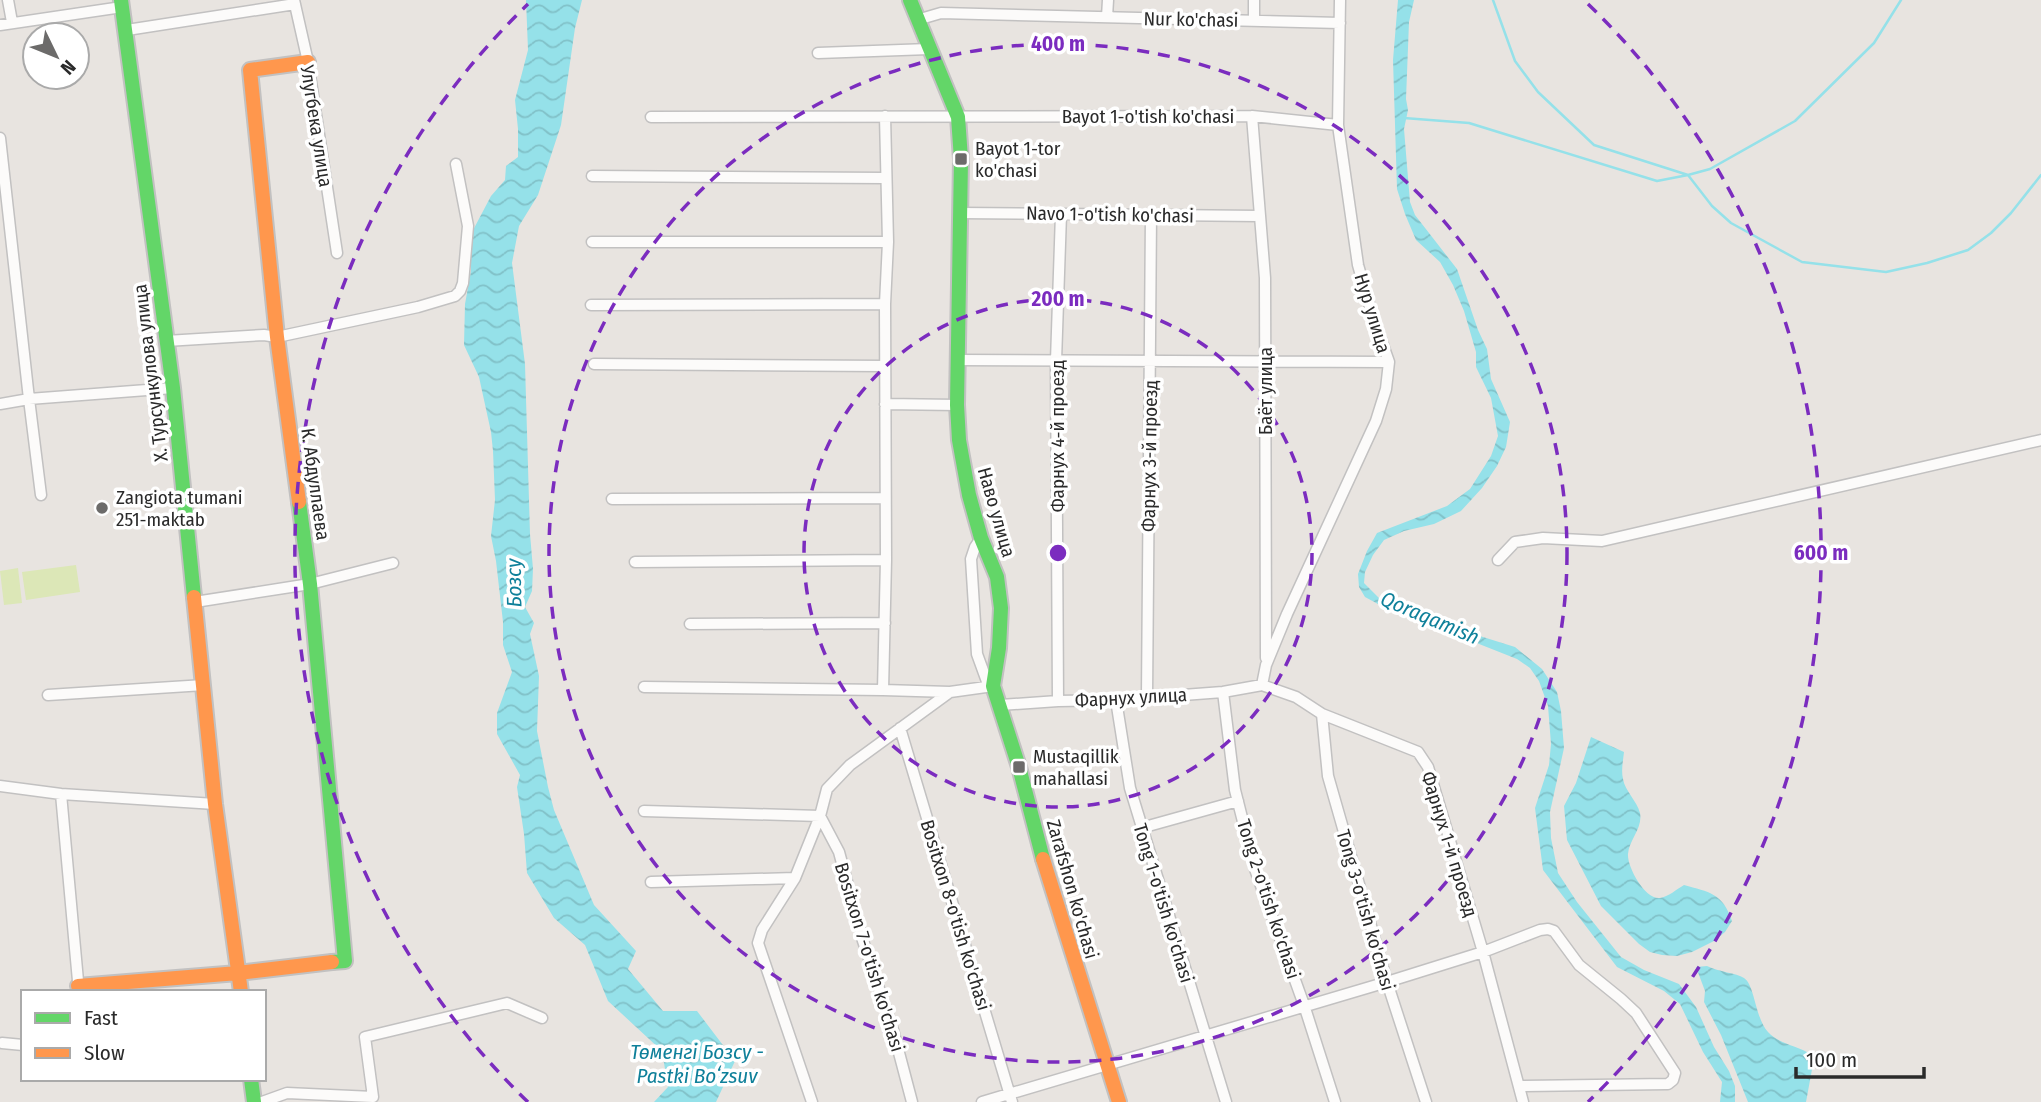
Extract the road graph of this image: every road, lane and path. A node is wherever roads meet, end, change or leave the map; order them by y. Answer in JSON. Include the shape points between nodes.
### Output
{"nodes":[{"id":1,"x":8,"y":0,"type":"edge"},
{"id":2,"x":910,"y":0,"type":"edge"},
{"id":3,"x":1108,"y":0,"type":"edge"},
{"id":4,"x":1254,"y":0,"type":"edge"},
{"id":5,"x":1340,"y":0,"type":"edge"},
{"id":6,"x":295,"y":2,"type":"edge"},
{"id":7,"x":122,"y":3,"type":"edge"},
{"id":8,"x":1107,"y":17,"type":"junction"},
{"id":9,"x":917,"y":20,"type":"junction"},
{"id":10,"x":1254,"y":20,"type":"junction"},
{"id":11,"x":12,"y":22,"type":"junction"},
{"id":12,"x":1340,"y":23,"type":"junction"},
{"id":13,"x":0,"y":25,"type":"edge"},
{"id":14,"x":127,"y":30,"type":"junction"},
{"id":15,"x":929,"y":49,"type":"junction"},
{"id":16,"x":818,"y":53,"type":"dead end"},
{"id":17,"x":308,"y":62,"type":"junction"},
{"id":18,"x":885,"y":116,"type":"junction"},
{"id":19,"x":1252,"y":116,"type":"junction"},
{"id":20,"x":651,"y":117,"type":"dead end"},
{"id":21,"x":958,"y":117,"type":"junction"},
{"id":22,"x":1339,"y":125,"type":"junction"},
{"id":23,"x":0,"y":138,"type":"edge"},
{"id":24,"x":456,"y":164,"type":"dead end"},
{"id":25,"x":592,"y":176,"type":"dead end"},
{"id":26,"x":886,"y":178,"type":"junction"},
{"id":27,"x":960,"y":214,"type":"junction"},
{"id":28,"x":1061,"y":214,"type":"junction"},
{"id":29,"x":1151,"y":215,"type":"junction"},
{"id":30,"x":1259,"y":216,"type":"junction"},
{"id":31,"x":592,"y":242,"type":"dead end"},
{"id":32,"x":888,"y":242,"type":"junction"},
{"id":33,"x":337,"y":253,"type":"dead end"},
{"id":34,"x":885,"y":304,"type":"junction"},
{"id":35,"x":591,"y":305,"type":"dead end"},
{"id":36,"x":277,"y":337,"type":"junction"},
{"id":37,"x":166,"y":341,"type":"junction"},
{"id":38,"x":957,"y":360,"type":"junction"},
{"id":39,"x":1056,"y":360,"type":"junction"},
{"id":40,"x":1150,"y":362,"type":"junction"},
{"id":41,"x":1389,"y":362,"type":"junction"},
{"id":42,"x":1265,"y":363,"type":"junction"},
{"id":43,"x":594,"y":364,"type":"dead end"},
{"id":44,"x":885,"y":366,"type":"junction"},
{"id":45,"x":173,"y":388,"type":"junction"},
{"id":46,"x":29,"y":400,"type":"junction"},
{"id":47,"x":0,"y":404,"type":"edge"},
{"id":48,"x":885,"y":404,"type":"junction"},
{"id":49,"x":957,"y":405,"type":"junction"},
{"id":50,"x":2041,"y":440,"type":"edge"},
{"id":51,"x":41,"y":495,"type":"dead end"},
{"id":52,"x":885,"y":498,"type":"junction"},
{"id":53,"x":612,"y":499,"type":"dead end"},
{"id":54,"x":981,"y":538,"type":"junction"},
{"id":55,"x":886,"y":560,"type":"junction"},
{"id":56,"x":1498,"y":560,"type":"dead end"},
{"id":57,"x":635,"y":562,"type":"dead end"},
{"id":58,"x":393,"y":564,"type":"dead end"},
{"id":59,"x":310,"y":584,"type":"junction"},
{"id":60,"x":195,"y":602,"type":"junction"},
{"id":61,"x":885,"y":623,"type":"junction"},
{"id":62,"x":691,"y":624,"type":"dead end"},
{"id":63,"x":1266,"y":665,"type":"junction"},
{"id":64,"x":204,"y":685,"type":"junction"},
{"id":65,"x":1262,"y":685,"type":"junction"},
{"id":66,"x":644,"y":687,"type":"dead end"},
{"id":67,"x":991,"y":687,"type":"junction"},
{"id":68,"x":883,"y":690,"type":"junction"},
{"id":69,"x":950,"y":692,"type":"junction"},
{"id":70,"x":1223,"y":692,"type":"junction"},
{"id":71,"x":48,"y":695,"type":"dead end"},
{"id":72,"x":1147,"y":697,"type":"junction"},
{"id":73,"x":1116,"y":700,"type":"junction"},
{"id":74,"x":1058,"y":701,"type":"junction"},
{"id":75,"x":1000,"y":705,"type":"junction"},
{"id":76,"x":1322,"y":714,"type":"junction"},
{"id":77,"x":900,"y":728,"type":"junction"},
{"id":78,"x":0,"y":786,"type":"edge"},
{"id":79,"x":61,"y":794,"type":"junction"},
{"id":80,"x":1238,"y":801,"type":"junction"},
{"id":81,"x":215,"y":804,"type":"junction"},
{"id":82,"x":644,"y":811,"type":"dead end"},
{"id":83,"x":820,"y":816,"type":"junction"},
{"id":84,"x":1141,"y":828,"type":"junction"},
{"id":85,"x":794,"y":878,"type":"junction"},
{"id":86,"x":651,"y":882,"type":"dead end"},
{"id":87,"x":1483,"y":952,"type":"junction"},
{"id":88,"x":239,"y":972,"type":"junction"},
{"id":89,"x":1387,"y":982,"type":"junction"},
{"id":90,"x":78,"y":989,"type":"edge"},
{"id":91,"x":241,"y":990,"type":"edge"},
{"id":92,"x":1304,"y":1005,"type":"junction"},
{"id":93,"x":542,"y":1018,"type":"dead end"},
{"id":94,"x":1206,"y":1035,"type":"junction"},
{"id":95,"x":2,"y":1043,"type":"dead end"},
{"id":96,"x":21,"y":1045,"type":"edge"},
{"id":97,"x":1108,"y":1065,"type":"junction"},
{"id":98,"x":251,"y":1081,"type":"edge"},
{"id":99,"x":1519,"y":1086,"type":"junction"},
{"id":100,"x":1011,"y":1098,"type":"edge"},
{"id":101,"x":254,"y":1102,"type":"edge"},
{"id":102,"x":262,"y":1102,"type":"edge"},
{"id":103,"x":811,"y":1102,"type":"edge"},
{"id":104,"x":912,"y":1102,"type":"edge"},
{"id":105,"x":982,"y":1102,"type":"edge"},
{"id":106,"x":1119,"y":1102,"type":"edge"},
{"id":107,"x":1226,"y":1102,"type":"edge"},
{"id":108,"x":1335,"y":1102,"type":"edge"},
{"id":109,"x":1426,"y":1102,"type":"edge"},
{"id":110,"x":1523,"y":1102,"type":"edge"}],
"edges":[{"from":1,"to":11,"type":"street"},
{"from":2,"to":9,"type":"street","name":"Наво улица"},
{"from":3,"to":8,"type":"street"},
{"from":4,"to":10,"type":"street"},
{"from":5,"to":12,"type":"street","name":"Нур улица"},
{"from":6,"to":14,"type":"street"},
{"from":6,"to":17,"type":"street","name":"Улугбека улица"},
{"from":7,"to":11,"type":"street"},
{"from":7,"to":14,"type":"street","name":"Х. Турсункулова улица"},
{"from":8,"to":9,"type":"street","name":"Nur ko'chasi","via":[[941,13]]},
{"from":8,"to":10,"type":"street","name":"Nur ko'chasi"},
{"from":9,"to":15,"type":"street","name":"Наво улица"},
{"from":10,"to":12,"type":"street","name":"Nur ko'chasi"},
{"from":11,"to":13,"type":"street"},
{"from":12,"to":22,"type":"street","name":"Нур улица"},
{"from":14,"to":37,"type":"street","name":"Х. Турсункулова улица"},
{"from":15,"to":16,"type":"street"},
{"from":15,"to":21,"type":"street","name":"Наво улица"},
{"from":17,"to":33,"type":"street","name":"Улугбека улица"},
{"from":17,"to":36,"type":"street","name":"К. Абдуллаева","via":[[250,70]]},
{"from":18,"to":20,"type":"street","name":"Bayot 1-o'tish ko'chasi"},
{"from":18,"to":21,"type":"street","name":"Bayot 1-o'tish ko'chasi"},
{"from":18,"to":26,"type":"street"},
{"from":19,"to":21,"type":"street","name":"Bayot 1-o'tish ko'chasi"},
{"from":19,"to":22,"type":"street","name":"Bayot 1-o'tish ko'chasi"},
{"from":19,"to":30,"type":"street","name":"Баёт улица"},
{"from":21,"to":27,"type":"street","name":"Наво улица"},
{"from":22,"to":41,"type":"street","name":"Нур улица","via":[[1358,265]]},
{"from":23,"to":46,"type":"street"},
{"from":24,"to":36,"type":"street","via":[[468,226],[460,292],[418,307]]},
{"from":25,"to":26,"type":"street"},
{"from":26,"to":32,"type":"street"},
{"from":27,"to":28,"type":"street","name":"Navo 1-o'tish ko'chasi"},
{"from":27,"to":38,"type":"street","name":"Наво улица"},
{"from":28,"to":29,"type":"street","name":"Navo 1-o'tish ko'chasi"},
{"from":28,"to":39,"type":"street","name":"Фарнух 4-й проезд"},
{"from":29,"to":30,"type":"street","name":"Navo 1-o'tish ko'chasi"},
{"from":29,"to":40,"type":"street","name":"Фарнух 3-й проезд"},
{"from":30,"to":42,"type":"street","name":"Баёт улица"},
{"from":31,"to":32,"type":"street"},
{"from":32,"to":34,"type":"street"},
{"from":34,"to":35,"type":"street"},
{"from":34,"to":44,"type":"street"},
{"from":36,"to":37,"type":"street"},
{"from":36,"to":59,"type":"street","name":"К. Абдуллаева"},
{"from":37,"to":45,"type":"street","name":"Х. Турсункулова улица"},
{"from":38,"to":39,"type":"street"},
{"from":38,"to":49,"type":"street","name":"Наво улица"},
{"from":39,"to":40,"type":"street"},
{"from":39,"to":74,"type":"street","name":"Фарнух 4-й проезд"},
{"from":40,"to":42,"type":"street"},
{"from":40,"to":72,"type":"street","name":"Фарнух 3-й проезд"},
{"from":41,"to":42,"type":"street"},
{"from":41,"to":63,"type":"street","name":"Нур улица","via":[[1376,421]]},
{"from":42,"to":63,"type":"street","name":"Баёт улица"},
{"from":43,"to":44,"type":"street"},
{"from":44,"to":48,"type":"street"},
{"from":45,"to":46,"type":"street"},
{"from":45,"to":60,"type":"street","name":"Х. Турсункулова улица"},
{"from":46,"to":47,"type":"street"},
{"from":46,"to":51,"type":"street"},
{"from":48,"to":49,"type":"street"},
{"from":48,"to":52,"type":"street"},
{"from":49,"to":54,"type":"street","name":"Наво улица","via":[[959,440]]},
{"from":50,"to":56,"type":"street","via":[[1602,541],[1542,538],[1515,542]]},
{"from":52,"to":53,"type":"street"},
{"from":52,"to":55,"type":"street"},
{"from":54,"to":67,"type":"street","name":"Наво улица","via":[[997,577],[1001,608]]},
{"from":54,"to":67,"type":"street","via":[[971,559],[976,654]]},
{"from":55,"to":57,"type":"street"},
{"from":55,"to":61,"type":"street"},
{"from":58,"to":59,"type":"street"},
{"from":59,"to":60,"type":"street"},
{"from":59,"to":88,"type":"street","name":"К. Абдуллаева","via":[[345,961]]},
{"from":60,"to":64,"type":"street","name":"Х. Турсункулова улица"},
{"from":61,"to":62,"type":"street"},
{"from":61,"to":68,"type":"street"},
{"from":63,"to":65,"type":"street","name":"Нур улица"},
{"from":64,"to":71,"type":"street"},
{"from":64,"to":81,"type":"street","name":"Х. Турсункулова улица"},
{"from":65,"to":70,"type":"street","name":"Фарнух улица"},
{"from":65,"to":76,"type":"street","name":"Фарнух 1-й проезд","via":[[1296,696]]},
{"from":66,"to":68,"type":"street"},
{"from":67,"to":69,"type":"street"},
{"from":67,"to":75,"type":"street","name":"Zarafshon ko'chasi"},
{"from":68,"to":69,"type":"street"},
{"from":69,"to":77,"type":"street"},
{"from":70,"to":72,"type":"street","name":"Фарнух улица"},
{"from":70,"to":80,"type":"street","name":"Tong 2-o'tish ko'chasi"},
{"from":72,"to":73,"type":"street","name":"Фарнух улица"},
{"from":73,"to":74,"type":"street","name":"Фарнух улица"},
{"from":73,"to":84,"type":"street","name":"Tong 1-o'tish ko'chasi"},
{"from":74,"to":75,"type":"street","name":"Фарнух улица"},
{"from":75,"to":97,"type":"street","name":"Zarafshon ko'chasi","via":[[1050,884]]},
{"from":76,"to":87,"type":"street","name":"Фарнух 1-й проезд","via":[[1418,752],[1428,767]]},
{"from":76,"to":89,"type":"street","name":"Tong 3-o'tish ko'chasi","via":[[1328,776]]},
{"from":77,"to":83,"type":"street","via":[[850,765],[827,789]]},
{"from":77,"to":100,"type":"street","name":"Bositxon 8-o'tish ko'chasi"},
{"from":78,"to":79,"type":"street"},
{"from":79,"to":81,"type":"street"},
{"from":79,"to":90,"type":"street"},
{"from":80,"to":84,"type":"street"},
{"from":80,"to":92,"type":"street","name":"Tong 2-o'tish ko'chasi","via":[[1255,869]]},
{"from":81,"to":88,"type":"street","name":"Х. Турсункулова улица"},
{"from":82,"to":83,"type":"street"},
{"from":83,"to":85,"type":"street"},
{"from":83,"to":104,"type":"street","name":"Bositxon 7-o'tish ko'chasi","via":[[839,852]]},
{"from":84,"to":94,"type":"street","name":"Tong 1-o'tish ko'chasi"},
{"from":85,"to":86,"type":"street"},
{"from":85,"to":103,"type":"street","via":[[758,943]]},
{"from":87,"to":89,"type":"street"},
{"from":87,"to":99,"type":"street","name":"Фарнух 1-й проезд"},
{"from":87,"to":99,"type":"street","via":[[1540,930],[1554,932],[1579,965],[1636,1013],[1675,1073],[1668,1084]]},
{"from":88,"to":90,"type":"street"},
{"from":88,"to":91,"type":"street","name":"Х. Турсункулова улица"},
{"from":89,"to":92,"type":"street"},
{"from":89,"to":109,"type":"street","name":"Tong 3-o'tish ko'chasi"},
{"from":92,"to":94,"type":"street"},
{"from":92,"to":108,"type":"street","name":"Tong 2-o'tish ko'chasi"},
{"from":93,"to":102,"type":"street","via":[[508,1003],[365,1037],[373,1097],[286,1093]]},
{"from":94,"to":97,"type":"street"},
{"from":94,"to":107,"type":"street","name":"Tong 1-o'tish ko'chasi"},
{"from":95,"to":96,"type":"street"},
{"from":97,"to":100,"type":"street"},
{"from":97,"to":106,"type":"street","name":"Zarafshon ko'chasi"},
{"from":98,"to":101,"type":"street"},
{"from":99,"to":110,"type":"street","name":"Фарнух 1-й проезд"},
{"from":100,"to":105,"type":"street"}]}
